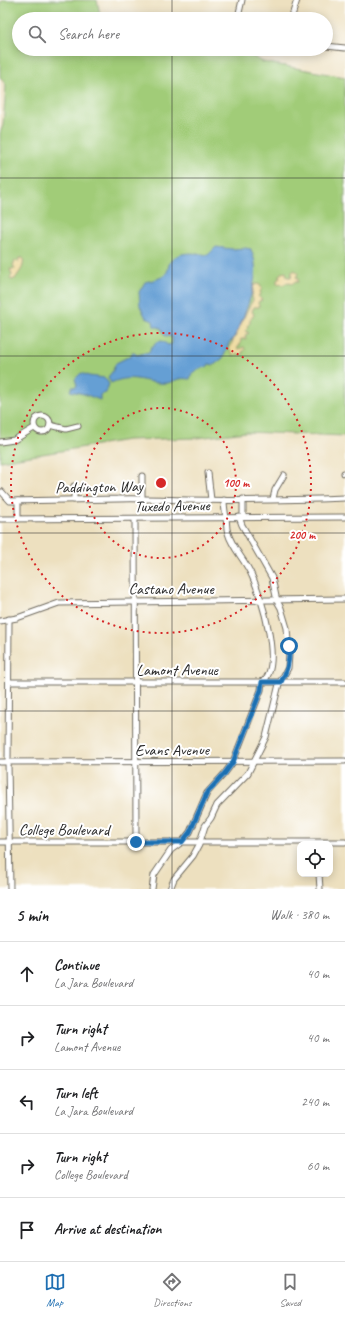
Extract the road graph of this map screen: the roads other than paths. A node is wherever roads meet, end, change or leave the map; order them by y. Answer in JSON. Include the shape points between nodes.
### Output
{"nodes":[{"id":1,"x":242,"y":0,"type":"edge"},
{"id":2,"x":297,"y":0,"type":"edge"},
{"id":3,"x":239,"y":12,"type":"edge"},
{"id":4,"x":293,"y":12,"type":"edge"},
{"id":5,"x":333,"y":47,"type":"edge"},
{"id":6,"x":345,"y":48,"type":"edge"},
{"id":7,"x":50,"y":425,"type":"junction"},
{"id":8,"x":78,"y":426,"type":"dead end"},
{"id":9,"x":34,"y":428,"type":"junction"},
{"id":10,"x":0,"y":442,"type":"edge"},
{"id":11,"x":208,"y":473,"type":"dead end"},
{"id":12,"x":284,"y":475,"type":"dead end"},
{"id":13,"x":142,"y":476,"type":"dead end"},
{"id":14,"x":74,"y":486,"type":"dead end"},
{"id":15,"x":2,"y":492,"type":"dead end"},
{"id":16,"x":142,"y":498,"type":"junction"},
{"id":17,"x":345,"y":498,"type":"edge"},
{"id":18,"x":244,"y":499,"type":"junction"},
{"id":19,"x":273,"y":499,"type":"junction"},
{"id":20,"x":74,"y":500,"type":"junction"},
{"id":21,"x":211,"y":500,"type":"junction"},
{"id":22,"x":224,"y":500,"type":"junction"},
{"id":23,"x":18,"y":501,"type":"junction"},
{"id":24,"x":226,"y":517,"type":"junction"},
{"id":25,"x":241,"y":517,"type":"junction"},
{"id":26,"x":345,"y":517,"type":"edge"},
{"id":27,"x":0,"y":519,"type":"edge"},
{"id":28,"x":18,"y":519,"type":"junction"},
{"id":29,"x":135,"y":519,"type":"junction"},
{"id":30,"x":345,"y":599,"type":"edge"},
{"id":31,"x":260,"y":601,"type":"junction"},
{"id":32,"x":277,"y":601,"type":"junction"},
{"id":33,"x":135,"y":602,"type":"junction"},
{"id":34,"x":9,"y":619,"type":"junction"},
{"id":35,"x":0,"y":621,"type":"edge"},
{"id":36,"x":136,"y":681,"type":"junction"},
{"id":37,"x":9,"y":682,"type":"junction"},
{"id":38,"x":262,"y":682,"type":"junction"},
{"id":39,"x":281,"y":682,"type":"junction"},
{"id":40,"x":345,"y":682,"type":"edge"},
{"id":41,"x":345,"y":761,"type":"edge"},
{"id":42,"x":0,"y":762,"type":"edge"},
{"id":43,"x":8,"y":762,"type":"junction"},
{"id":44,"x":136,"y":762,"type":"junction"},
{"id":45,"x":233,"y":762,"type":"junction"},
{"id":46,"x":253,"y":762,"type":"junction"},
{"id":47,"x":0,"y":842,"type":"edge"},
{"id":48,"x":10,"y":842,"type":"junction"},
{"id":49,"x":136,"y":842,"type":"junction"},
{"id":50,"x":182,"y":842,"type":"junction"},
{"id":51,"x":201,"y":842,"type":"junction"},
{"id":52,"x":333,"y":842,"type":"edge"},
{"id":53,"x":345,"y":842,"type":"edge"},
{"id":54,"x":297,"y":843,"type":"edge"},
{"id":55,"x":319,"y":877,"type":"edge"},
{"id":56,"x":10,"y":889,"type":"edge"},
{"id":57,"x":152,"y":889,"type":"edge"},
{"id":58,"x":170,"y":889,"type":"edge"},
{"id":59,"x":320,"y":889,"type":"edge"}],
"edges":[{"from":1,"to":3,"type":"street"},
{"from":2,"to":4,"type":"street"},
{"from":5,"to":6,"type":"street"},
{"from":7,"to":8,"type":"street","via":[[66,430]]},
{"from":7,"to":9,"type":"street","via":[[44,432],[38,432]]},
{"from":7,"to":9,"type":"street","via":[[48,419],[41,416],[35,420]]},
{"from":9,"to":10,"type":"street","via":[[14,440]]},
{"from":11,"to":21,"type":"street"},
{"from":12,"to":19,"type":"street"},
{"from":13,"to":16,"type":"street"},
{"from":14,"to":20,"type":"street"},
{"from":15,"to":23,"type":"street","via":[[10,501]]},
{"from":16,"to":20,"type":"street","name":"Paddington Way"},
{"from":16,"to":21,"type":"street","name":"Paddington Way"},
{"from":17,"to":19,"type":"street","name":"Paddington Way"},
{"from":18,"to":19,"type":"street","name":"Paddington Way"},
{"from":18,"to":22,"type":"street","name":"Paddington Way"},
{"from":18,"to":25,"type":"street"},
{"from":20,"to":23,"type":"street","name":"Paddington Way"},
{"from":21,"to":22,"type":"street","name":"Paddington Way"},
{"from":22,"to":24,"type":"street"},
{"from":23,"to":28,"type":"street"},
{"from":24,"to":25,"type":"street","name":"Tuxedo Avenue"},
{"from":24,"to":29,"type":"street","name":"Tuxedo Avenue"},
{"from":24,"to":31,"type":"street","via":[[228,533],[253,577]]},
{"from":25,"to":26,"type":"street","name":"Tuxedo Avenue"},
{"from":25,"to":32,"type":"street","via":[[242,525],[272,578]]},
{"from":27,"to":28,"type":"street","name":"Tuxedo Avenue"},
{"from":28,"to":29,"type":"street","name":"Tuxedo Avenue"},
{"from":29,"to":33,"type":"street"},
{"from":30,"to":32,"type":"street","name":"Castano Avenue"},
{"from":31,"to":32,"type":"street","name":"Castano Avenue"},
{"from":31,"to":33,"type":"street","name":"Castano Avenue"},
{"from":31,"to":38,"type":"street","via":[[269,632],[271,651],[270,665]]},
{"from":32,"to":39,"type":"street","via":[[286,628],[289,654],[288,668]]},
{"from":33,"to":34,"type":"street","name":"Castano Avenue","via":[[60,603]]},
{"from":33,"to":36,"type":"street"},
{"from":34,"to":35,"type":"street","name":"Castano Avenue"},
{"from":34,"to":37,"type":"street"},
{"from":36,"to":37,"type":"street","name":"Lamont Avenue"},
{"from":36,"to":38,"type":"street","name":"Lamont Avenue"},
{"from":36,"to":44,"type":"street"},
{"from":37,"to":43,"type":"street"},
{"from":38,"to":39,"type":"street","name":"Lamont Avenue"},
{"from":38,"to":45,"type":"street"},
{"from":39,"to":40,"type":"street","name":"Lamont Avenue"},
{"from":39,"to":46,"type":"street","via":[[266,738]]},
{"from":41,"to":46,"type":"street","name":"Evans Avenue"},
{"from":42,"to":43,"type":"street","name":"Evans Avenue"},
{"from":43,"to":44,"type":"street","name":"Evans Avenue"},
{"from":43,"to":48,"type":"street"},
{"from":44,"to":45,"type":"street","name":"Evans Avenue"},
{"from":44,"to":49,"type":"street"},
{"from":45,"to":46,"type":"street","name":"Evans Avenue"},
{"from":45,"to":50,"type":"street","via":[[207,793],[190,832]]},
{"from":46,"to":51,"type":"street","via":[[248,773],[217,804],[205,826]]},
{"from":47,"to":48,"type":"street","name":"College Boulevard"},
{"from":48,"to":49,"type":"street","name":"College Boulevard"},
{"from":48,"to":56,"type":"street"},
{"from":49,"to":50,"type":"street","name":"College Boulevard"},
{"from":50,"to":51,"type":"street","name":"College Boulevard"},
{"from":50,"to":57,"type":"street","via":[[171,850],[154,875]]},
{"from":51,"to":54,"type":"street","name":"College Boulevard"},
{"from":51,"to":58,"type":"street","via":[[171,882]]},
{"from":52,"to":53,"type":"street","name":"College Boulevard"},
{"from":55,"to":59,"type":"street"}]}
